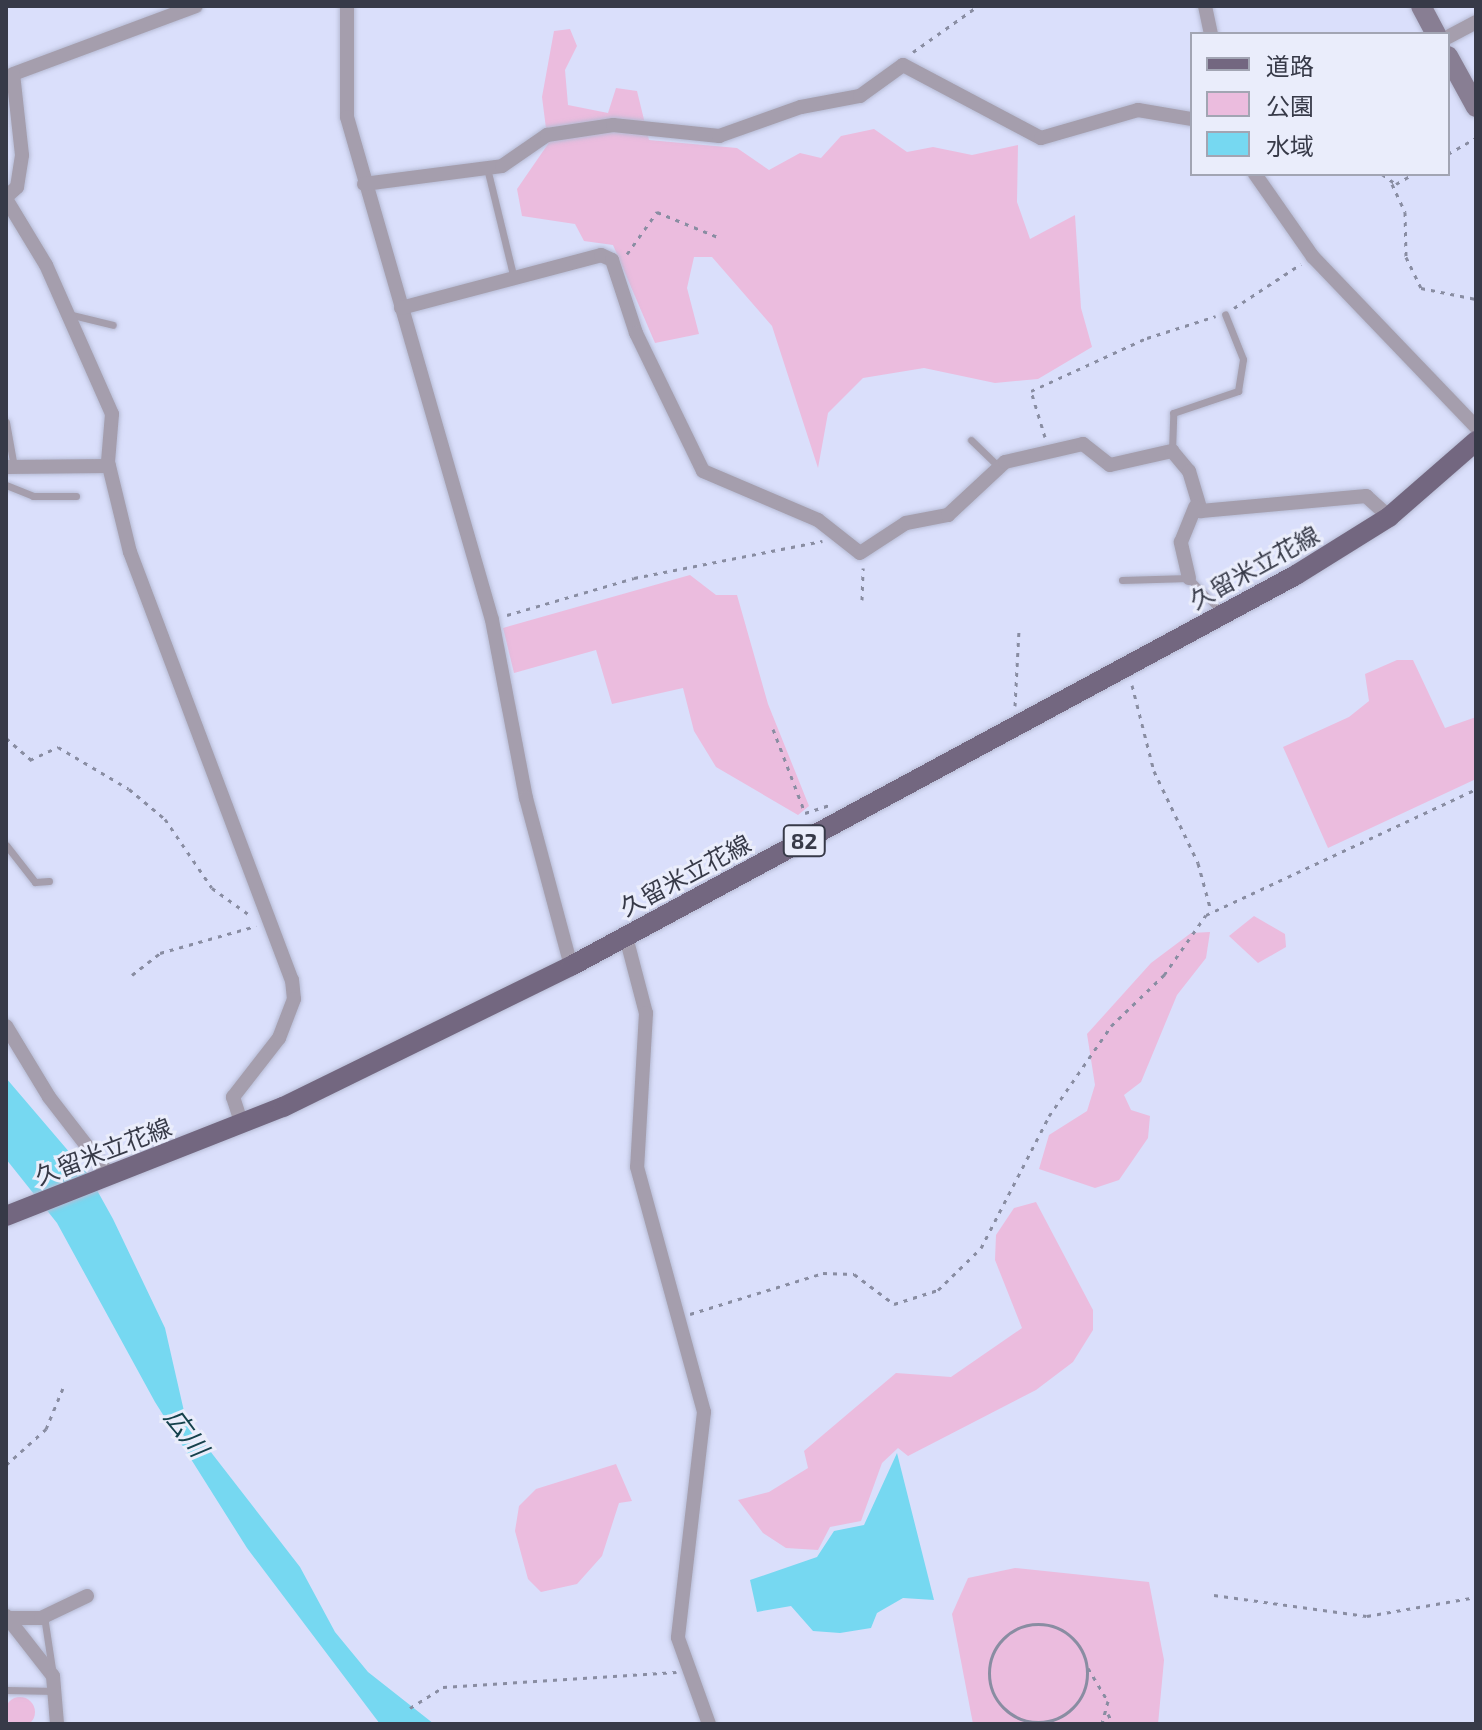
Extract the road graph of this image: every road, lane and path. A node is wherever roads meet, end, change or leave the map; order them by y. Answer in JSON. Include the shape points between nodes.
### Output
{"nodes":[{"id":1,"x":196,"y":6,"type":"edge"},
{"id":2,"x":347,"y":6,"type":"edge"},
{"id":3,"x":978,"y":6,"type":"edge"},
{"id":4,"x":1205,"y":6,"type":"edge"},
{"id":5,"x":1421,"y":6,"type":"edge"},
{"id":6,"x":1476,"y":22,"type":"edge"},
{"id":7,"x":1211,"y":32,"type":"edge"},
{"id":8,"x":1435,"y":32,"type":"edge"},
{"id":9,"x":1450,"y":36,"type":"edge"},
{"id":10,"x":1450,"y":60,"type":"edge"},
{"id":11,"x":903,"y":65,"type":"junction"},
{"id":12,"x":10,"y":73,"type":"edge"},
{"id":13,"x":1476,"y":107,"type":"edge"},
{"id":14,"x":1190,"y":119,"type":"edge"},
{"id":15,"x":1476,"y":138,"type":"edge"},
{"id":16,"x":1450,"y":153,"type":"edge"},
{"id":17,"x":487,"y":168,"type":"junction"},
{"id":18,"x":1256,"y":176,"type":"edge"},
{"id":19,"x":1384,"y":176,"type":"edge"},
{"id":20,"x":1409,"y":176,"type":"edge"},
{"id":21,"x":364,"y":184,"type":"junction"},
{"id":22,"x":1392,"y":184,"type":"junction"},
{"id":23,"x":6,"y":198,"type":"edge"},
{"id":24,"x":718,"y":237,"type":"dead end"},
{"id":25,"x":1308,"y":252,"type":"junction"},
{"id":26,"x":613,"y":263,"type":"junction"},
{"id":27,"x":515,"y":281,"type":"junction"},
{"id":28,"x":1476,"y":299,"type":"edge"},
{"id":29,"x":401,"y":308,"type":"junction"},
{"id":30,"x":62,"y":312,"type":"junction"},
{"id":31,"x":1225,"y":314,"type":"junction"},
{"id":32,"x":113,"y":325,"type":"dead end"},
{"id":33,"x":6,"y":422,"type":"edge"},
{"id":34,"x":1476,"y":439,"type":"edge"},
{"id":35,"x":971,"y":440,"type":"dead end"},
{"id":36,"x":1172,"y":451,"type":"junction"},
{"id":37,"x":1050,"y":452,"type":"junction"},
{"id":38,"x":109,"y":466,"type":"junction"},
{"id":39,"x":10,"y":467,"type":"edge"},
{"id":40,"x":999,"y":467,"type":"junction"},
{"id":41,"x":6,"y":485,"type":"edge"},
{"id":42,"x":76,"y":496,"type":"dead end"},
{"id":43,"x":1195,"y":507,"type":"junction"},
{"id":44,"x":1389,"y":517,"type":"junction"},
{"id":45,"x":841,"y":539,"type":"junction"},
{"id":46,"x":860,"y":553,"type":"junction"},
{"id":47,"x":1189,"y":578,"type":"junction"},
{"id":48,"x":1122,"y":580,"type":"dead end"},
{"id":49,"x":862,"y":600,"type":"dead end"},
{"id":50,"x":1223,"y":614,"type":"junction"},
{"id":51,"x":492,"y":620,"type":"junction"},
{"id":52,"x":1019,"y":630,"type":"dead end"},
{"id":53,"x":1127,"y":666,"type":"junction"},
{"id":54,"x":1015,"y":714,"type":"dead end"},
{"id":55,"x":773,"y":729,"type":"dead end"},
{"id":56,"x":6,"y":738,"type":"edge"},
{"id":57,"x":30,"y":760,"type":"junction"},
{"id":58,"x":35,"y":763,"type":"dead end"},
{"id":59,"x":1476,"y":789,"type":"edge"},
{"id":60,"x":841,"y":801,"type":"dead end"},
{"id":61,"x":6,"y":845,"type":"edge"},
{"id":62,"x":49,"y":881,"type":"dead end"},
{"id":63,"x":1211,"y":912,"type":"junction"},
{"id":64,"x":626,"y":937,"type":"junction"},
{"id":65,"x":571,"y":966,"type":"junction"},
{"id":66,"x":132,"y":975,"type":"dead end"},
{"id":67,"x":6,"y":1026,"type":"edge"},
{"id":68,"x":242,"y":1125,"type":"junction"},
{"id":69,"x":104,"y":1179,"type":"junction"},
{"id":70,"x":6,"y":1216,"type":"edge"},
{"id":71,"x":682,"y":1316,"type":"junction"},
{"id":72,"x":63,"y":1388,"type":"dead end"},
{"id":73,"x":6,"y":1465,"type":"edge"},
{"id":74,"x":1214,"y":1595,"type":"dead end"},
{"id":75,"x":87,"y":1596,"type":"dead end"},
{"id":76,"x":1476,"y":1597,"type":"edge"},
{"id":77,"x":44,"y":1616,"type":"junction"},
{"id":78,"x":7,"y":1617,"type":"edge"},
{"id":79,"x":1087,"y":1667,"type":"junction"},
{"id":80,"x":689,"y":1670,"type":"junction"},
{"id":81,"x":55,"y":1684,"type":"junction"},
{"id":82,"x":6,"y":1690,"type":"edge"},
{"id":83,"x":410,"y":1708,"type":"dead end"},
{"id":84,"x":1108,"y":1714,"type":"junction"},
{"id":85,"x":57,"y":1724,"type":"edge"},
{"id":86,"x":709,"y":1724,"type":"edge"},
{"id":87,"x":1102,"y":1724,"type":"edge"},
{"id":88,"x":1113,"y":1724,"type":"edge"}],
"edges":[{"from":1,"to":12,"type":"street"},
{"from":2,"to":21,"type":"street","via":[[347,117]]},
{"from":3,"to":11,"type":"path","via":[[924,39]]},
{"from":4,"to":7,"type":"street"},
{"from":5,"to":8,"type":"street"},
{"from":6,"to":9,"type":"street"},
{"from":10,"to":13,"type":"street"},
{"from":11,"to":14,"type":"street","via":[[1041,138],[1138,110]]},
{"from":11,"to":17,"type":"street","via":[[860,96],[801,107],[719,136],[613,125],[547,135]]},
{"from":12,"to":23,"type":"street","via":[[22,155],[17,187]]},
{"from":15,"to":16,"type":"path"},
{"from":17,"to":21,"type":"street"},
{"from":17,"to":27,"type":"lane"},
{"from":18,"to":25,"type":"street"},
{"from":19,"to":22,"type":"path"},
{"from":20,"to":22,"type":"path"},
{"from":21,"to":29,"type":"street"},
{"from":22,"to":28,"type":"path","via":[[1405,212],[1406,257],[1421,288]]},
{"from":23,"to":30,"type":"street","via":[[46,265]]},
{"from":24,"to":26,"type":"path","via":[[650,214],[637,244]]},
{"from":25,"to":31,"type":"path","via":[[1286,279]]},
{"from":25,"to":34,"type":"street"},
{"from":26,"to":27,"type":"street","via":[[601,255]]},
{"from":26,"to":45,"type":"street","via":[[636,333],[703,471],[805,514]]},
{"from":27,"to":29,"type":"street"},
{"from":29,"to":51,"type":"street"},
{"from":30,"to":32,"type":"lane"},
{"from":30,"to":38,"type":"street","via":[[112,414]]},
{"from":31,"to":36,"type":"lane","via":[[1243,359],[1238,391],[1173,413]]},
{"from":31,"to":37,"type":"path","via":[[1147,338],[1031,391]]},
{"from":33,"to":39,"type":"lane"},
{"from":34,"to":44,"type":"main road","name":"久留米立花線","number":"82"},
{"from":35,"to":40,"type":"lane"},
{"from":36,"to":37,"type":"street","via":[[1110,465],[1083,444]]},
{"from":36,"to":43,"type":"street","via":[[1189,471]]},
{"from":37,"to":40,"type":"street"},
{"from":38,"to":39,"type":"street"},
{"from":38,"to":68,"type":"street","via":[[130,552],[292,980],[294,999],[279,1038],[233,1097]]},
{"from":40,"to":46,"type":"street","via":[[948,515],[906,523]]},
{"from":41,"to":42,"type":"lane","via":[[33,496]]},
{"from":43,"to":44,"type":"street","via":[[1366,496]]},
{"from":43,"to":47,"type":"street","via":[[1181,542]]},
{"from":44,"to":50,"type":"main road","name":"久留米立花線","number":"82"},
{"from":45,"to":46,"type":"street"},
{"from":45,"to":51,"type":"path","via":[[634,578]]},
{"from":46,"to":49,"type":"path"},
{"from":47,"to":48,"type":"lane"},
{"from":47,"to":50,"type":"lane"},
{"from":50,"to":53,"type":"main road","name":"久留米立花線","number":"82"},
{"from":51,"to":65,"type":"street","via":[[526,798]]},
{"from":52,"to":54,"type":"path"},
{"from":53,"to":63,"type":"path","via":[[1154,771],[1198,863]]},
{"from":53,"to":64,"type":"main road","name":"久留米立花線","number":"82"},
{"from":55,"to":60,"type":"path","via":[[805,813]]},
{"from":56,"to":57,"type":"path"},
{"from":57,"to":58,"type":"path"},
{"from":57,"to":66,"type":"path","via":[[58,747],[129,789],[165,819],[212,888],[264,925],[160,953]]},
{"from":59,"to":63,"type":"path"},
{"from":61,"to":62,"type":"lane","via":[[35,882]]},
{"from":63,"to":71,"type":"path","via":[[1164,975],[1111,1026],[1049,1116],[981,1248],[938,1290],[894,1304],[854,1274],[823,1273]]},
{"from":64,"to":65,"type":"main road","name":"久留米立花線","number":"82"},
{"from":64,"to":71,"type":"street","via":[[646,1013],[637,1167]]},
{"from":65,"to":68,"type":"main road","name":"久留米立花線","number":"82"},
{"from":67,"to":69,"type":"street"},
{"from":68,"to":69,"type":"main road","name":"久留米立花線","number":"82"},
{"from":69,"to":70,"type":"main road","name":"久留米立花線","number":"82"},
{"from":71,"to":80,"type":"street","via":[[704,1412],[679,1602],[678,1638]]},
{"from":72,"to":73,"type":"path","via":[[46,1429]]},
{"from":74,"to":76,"type":"path","via":[[1367,1616]]},
{"from":75,"to":77,"type":"street"},
{"from":77,"to":78,"type":"street"},
{"from":77,"to":81,"type":"lane"},
{"from":78,"to":81,"type":"street"},
{"from":79,"to":79,"type":"path","via":[[1084,1694],[1042,1721],[1011,1715],[988,1676],[1009,1634],[1041,1625],[1071,1634]]},
{"from":79,"to":84,"type":"path","via":[[1103,1684]]},
{"from":80,"to":83,"type":"path","via":[[443,1687]]},
{"from":80,"to":86,"type":"street"},
{"from":81,"to":82,"type":"lane"},
{"from":81,"to":85,"type":"street"},
{"from":84,"to":87,"type":"path"},
{"from":84,"to":88,"type":"path"}]}
